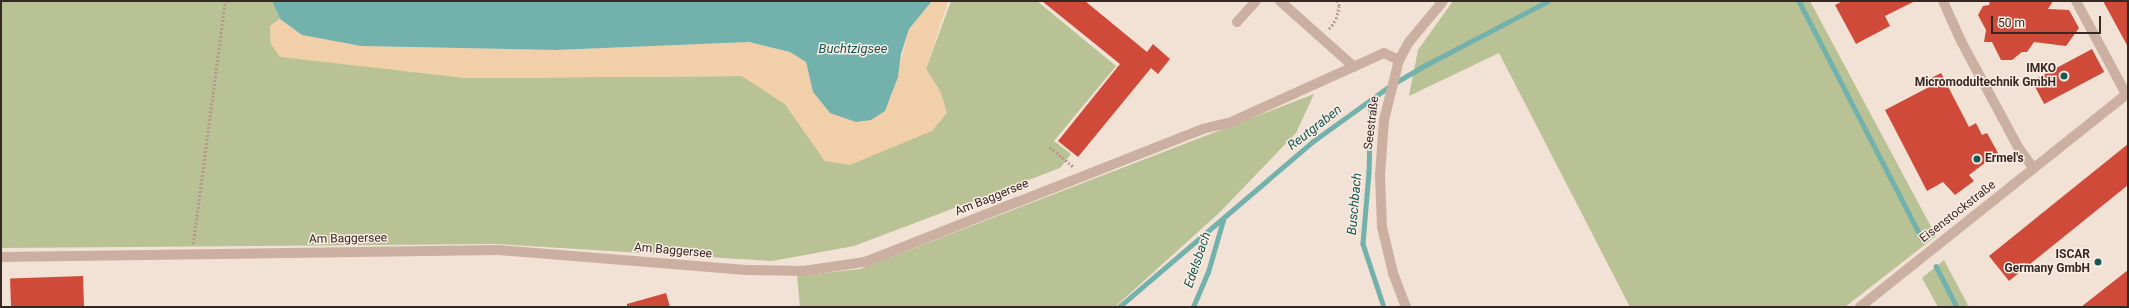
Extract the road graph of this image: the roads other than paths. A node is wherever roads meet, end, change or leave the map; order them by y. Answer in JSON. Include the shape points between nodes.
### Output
{"nodes":[{"id":1,"x":1256,"y":1,"type":"edge"},
{"id":2,"x":1280,"y":1,"type":"edge"},
{"id":3,"x":1443,"y":1,"type":"edge"},
{"id":4,"x":1944,"y":1,"type":"edge"},
{"id":5,"x":2076,"y":1,"type":"edge"},
{"id":6,"x":1237,"y":22,"type":"dead end"},
{"id":7,"x":1399,"y":60,"type":"junction"},
{"id":8,"x":1354,"y":68,"type":"junction"},
{"id":9,"x":2127,"y":94,"type":"edge"},
{"id":10,"x":2033,"y":168,"type":"junction"},
{"id":11,"x":1,"y":257,"type":"edge"},
{"id":12,"x":1406,"y":307,"type":"edge"},
{"id":13,"x":1860,"y":307,"type":"edge"}],
"edges":[{"from":1,"to":6,"type":"street"},
{"from":2,"to":8,"type":"street"},
{"from":3,"to":7,"type":"street","name":"Seestraße","via":[[1412,37]]},
{"from":4,"to":10,"type":"street","via":[[1961,41],[2014,140]]},
{"from":5,"to":9,"type":"street"},
{"from":7,"to":8,"type":"street","via":[[1384,53]]},
{"from":7,"to":12,"type":"street","name":"Seestraße","via":[[1389,94],[1380,175],[1382,227],[1393,273]]},
{"from":8,"to":11,"type":"street","name":"Am Baggersee","via":[[1229,123],[1195,132],[865,262],[803,271],[746,270],[498,250]]},
{"from":9,"to":10,"type":"street","name":"Eisenstockstraße"},
{"from":10,"to":13,"type":"street","name":"Eisenstockstraße"}]}
